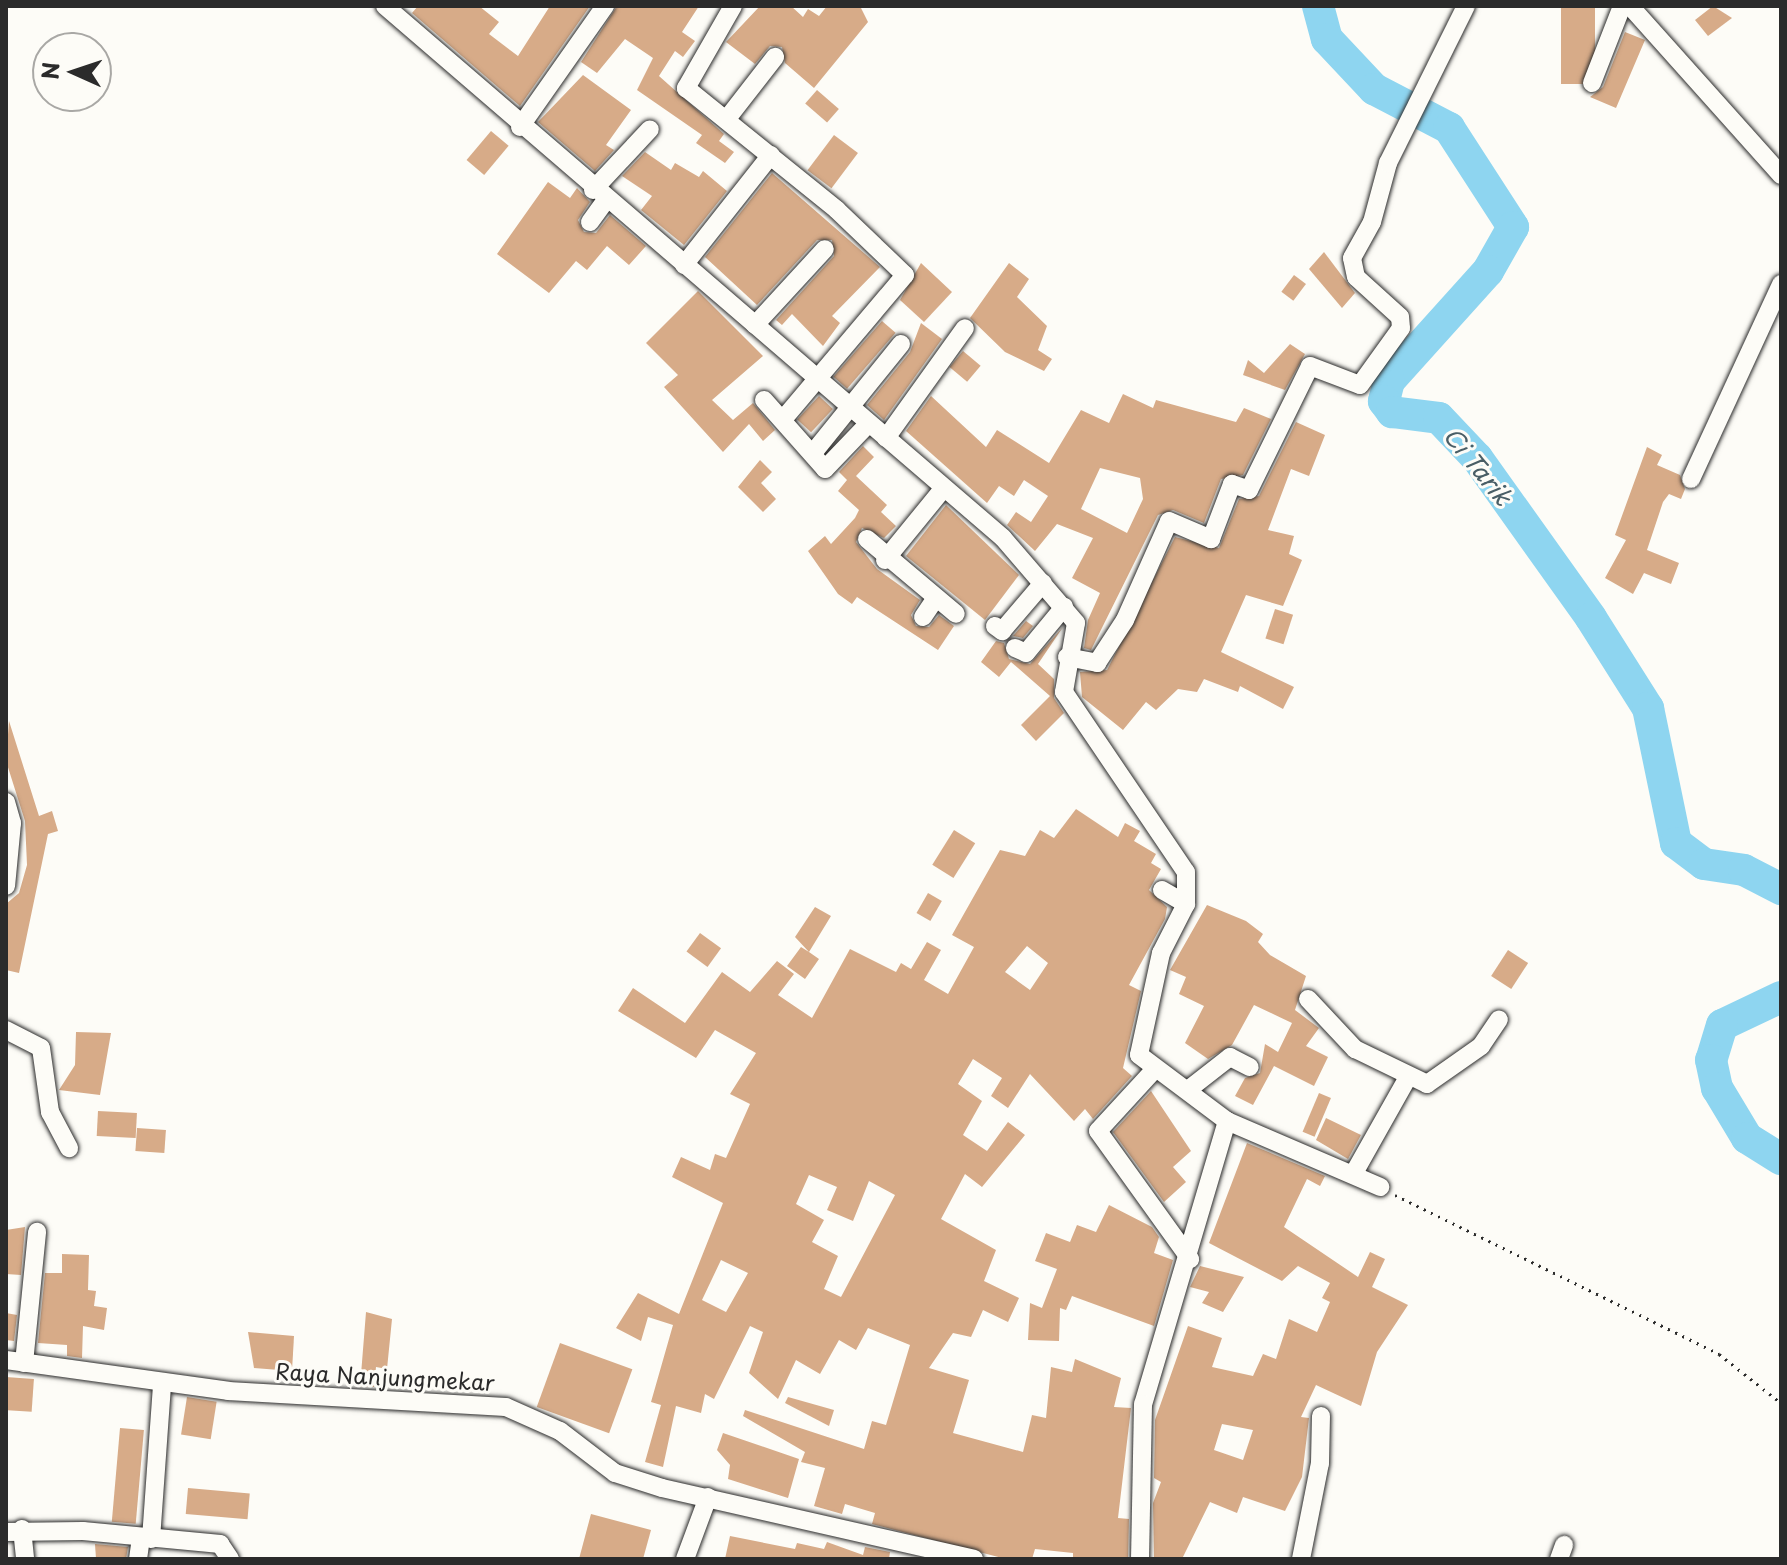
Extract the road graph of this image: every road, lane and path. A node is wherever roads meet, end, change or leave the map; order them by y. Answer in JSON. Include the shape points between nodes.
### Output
{"nodes":[{"id":1,"x":385,"y":6,"type":"edge"},
{"id":2,"x":605,"y":6,"type":"edge"},
{"id":3,"x":733,"y":6,"type":"edge"},
{"id":4,"x":1466,"y":6,"type":"edge"},
{"id":5,"x":1622,"y":6,"type":"edge"},
{"id":6,"x":1630,"y":6,"type":"edge"},
{"id":7,"x":775,"y":57,"type":"dead end"},
{"id":8,"x":1592,"y":83,"type":"dead end"},
{"id":9,"x":726,"y":120,"type":"junction"},
{"id":10,"x":520,"y":127,"type":"junction"},
{"id":11,"x":650,"y":129,"type":"dead end"},
{"id":12,"x":771,"y":155,"type":"junction"},
{"id":13,"x":1781,"y":175,"type":"edge"},
{"id":14,"x":600,"y":195,"type":"junction"},
{"id":15,"x":590,"y":222,"type":"dead end"},
{"id":16,"x":825,"y":249,"type":"dead end"},
{"id":17,"x":684,"y":265,"type":"junction"},
{"id":18,"x":1781,"y":284,"type":"edge"},
{"id":19,"x":755,"y":325,"type":"junction"},
{"id":20,"x":965,"y":328,"type":"dead end"},
{"id":21,"x":901,"y":344,"type":"dead end"},
{"id":22,"x":814,"y":379,"type":"junction"},
{"id":23,"x":764,"y":400,"type":"dead end"},
{"id":24,"x":850,"y":408,"type":"junction"},
{"id":25,"x":784,"y":418,"type":"junction"},
{"id":26,"x":868,"y":424,"type":"junction"},
{"id":27,"x":886,"y":438,"type":"junction"},
{"id":28,"x":813,"y":453,"type":"junction"},
{"id":29,"x":1691,"y":479,"type":"dead end"},
{"id":30,"x":943,"y":489,"type":"junction"},
{"id":31,"x":867,"y":539,"type":"dead end"},
{"id":32,"x":885,"y":560,"type":"junction"},
{"id":33,"x":1043,"y":583,"type":"junction"},
{"id":34,"x":936,"y":598,"type":"junction"},
{"id":35,"x":1064,"y":607,"type":"junction"},
{"id":36,"x":956,"y":614,"type":"dead end"},
{"id":37,"x":923,"y":617,"type":"dead end"},
{"id":38,"x":995,"y":626,"type":"dead end"},
{"id":39,"x":1015,"y":648,"type":"dead end"},
{"id":40,"x":1067,"y":657,"type":"junction"},
{"id":41,"x":6,"y":802,"type":"edge"},
{"id":42,"x":9,"y":826,"type":"edge"},
{"id":43,"x":6,"y":886,"type":"edge"},
{"id":44,"x":1162,"y":890,"type":"dead end"},
{"id":45,"x":1186,"y":904,"type":"junction"},
{"id":46,"x":1308,"y":999,"type":"dead end"},
{"id":47,"x":1499,"y":1019,"type":"dead end"},
{"id":48,"x":6,"y":1030,"type":"edge"},
{"id":49,"x":1250,"y":1067,"type":"dead end"},
{"id":50,"x":1155,"y":1069,"type":"junction"},
{"id":51,"x":1407,"y":1079,"type":"junction"},
{"id":52,"x":1189,"y":1089,"type":"junction"},
{"id":53,"x":1227,"y":1121,"type":"junction"},
{"id":54,"x":69,"y":1148,"type":"dead end"},
{"id":55,"x":1354,"y":1173,"type":"junction"},
{"id":56,"x":1380,"y":1187,"type":"joint"},
{"id":57,"x":37,"y":1232,"type":"dead end"},
{"id":58,"x":1190,"y":1259,"type":"junction"},
{"id":59,"x":15,"y":1361,"type":"edge"},
{"id":60,"x":162,"y":1384,"type":"junction"},
{"id":61,"x":1781,"y":1403,"type":"edge"},
{"id":62,"x":1321,"y":1416,"type":"dead end"},
{"id":63,"x":708,"y":1497,"type":"junction"},
{"id":64,"x":14,"y":1530,"type":"edge"},
{"id":65,"x":146,"y":1539,"type":"junction"},
{"id":66,"x":905,"y":1540,"type":"junction"},
{"id":67,"x":966,"y":1558,"type":"edge"},
{"id":68,"x":25,"y":1559,"type":"edge"},
{"id":69,"x":138,"y":1559,"type":"edge"},
{"id":70,"x":230,"y":1559,"type":"edge"},
{"id":71,"x":685,"y":1559,"type":"edge"},
{"id":72,"x":899,"y":1559,"type":"edge"},
{"id":73,"x":1140,"y":1559,"type":"edge"},
{"id":74,"x":1301,"y":1559,"type":"edge"}],
"edges":[{"from":1,"to":10,"type":"street"},
{"from":2,"to":10,"type":"street"},
{"from":3,"to":9,"type":"street","via":[[686,88]]},
{"from":4,"to":40,"type":"street","via":[[1352,258],[1356,277],[1400,317],[1401,328],[1360,385],[1310,366],[1249,490],[1232,484],[1211,539],[1169,521],[1125,620],[1097,663]]},
{"from":5,"to":8,"type":"street"},
{"from":6,"to":13,"type":"street"},
{"from":7,"to":9,"type":"street"},
{"from":9,"to":12,"type":"street"},
{"from":10,"to":14,"type":"street"},
{"from":11,"to":14,"type":"street"},
{"from":12,"to":17,"type":"street"},
{"from":12,"to":22,"type":"street","via":[[905,275]]},
{"from":14,"to":15,"type":"street"},
{"from":14,"to":17,"type":"street"},
{"from":16,"to":19,"type":"street"},
{"from":17,"to":19,"type":"street"},
{"from":18,"to":29,"type":"street"},
{"from":19,"to":22,"type":"street"},
{"from":20,"to":27,"type":"street"},
{"from":21,"to":24,"type":"street"},
{"from":22,"to":24,"type":"street"},
{"from":22,"to":25,"type":"street"},
{"from":23,"to":25,"type":"street"},
{"from":24,"to":26,"type":"street"},
{"from":24,"to":28,"type":"street"},
{"from":25,"to":28,"type":"street"},
{"from":26,"to":27,"type":"street"},
{"from":26,"to":28,"type":"street","via":[[830,469]]},
{"from":27,"to":30,"type":"street"},
{"from":30,"to":32,"type":"street"},
{"from":30,"to":33,"type":"street"},
{"from":31,"to":32,"type":"street"},
{"from":32,"to":34,"type":"street"},
{"from":33,"to":35,"type":"street"},
{"from":33,"to":38,"type":"street","via":[[1002,631]]},
{"from":34,"to":36,"type":"street"},
{"from":34,"to":37,"type":"street"},
{"from":35,"to":39,"type":"street","via":[[1026,653]]},
{"from":35,"to":40,"type":"street","via":[[1078,629]]},
{"from":40,"to":45,"type":"street","via":[[1064,692],[1120,784],[1183,857]]},
{"from":41,"to":42,"type":"street"},
{"from":42,"to":43,"type":"street"},
{"from":44,"to":45,"type":"street"},
{"from":45,"to":50,"type":"street","via":[[1142,1015],[1139,1055]]},
{"from":46,"to":51,"type":"street","via":[[1355,1049]]},
{"from":47,"to":51,"type":"street","via":[[1481,1046],[1429,1083]]},
{"from":48,"to":54,"type":"street","via":[[41,1048],[50,1112]]},
{"from":49,"to":52,"type":"street","via":[[1230,1057]]},
{"from":50,"to":52,"type":"street"},
{"from":50,"to":58,"type":"street","via":[[1098,1131]]},
{"from":51,"to":55,"type":"street"},
{"from":52,"to":53,"type":"street"},
{"from":53,"to":55,"type":"street"},
{"from":53,"to":58,"type":"street"},
{"from":55,"to":56,"type":"street"},
{"from":56,"to":61,"type":"path","via":[[1719,1354]]},
{"from":57,"to":59,"type":"street"},
{"from":58,"to":73,"type":"street","via":[[1143,1404]]},
{"from":59,"to":60,"type":"street","name":"Raya Nanjungmekar"},
{"from":60,"to":63,"type":"street","name":"Raya Nanjungmekar","via":[[506,1407],[560,1431],[615,1473]]},
{"from":60,"to":65,"type":"street"},
{"from":62,"to":74,"type":"street","via":[[1320,1463]]},
{"from":63,"to":66,"type":"street","name":"Raya Nanjungmekar"},
{"from":63,"to":71,"type":"street"},
{"from":64,"to":65,"type":"street"},
{"from":64,"to":68,"type":"street"},
{"from":65,"to":69,"type":"street"},
{"from":65,"to":70,"type":"street","via":[[220,1544]]},
{"from":66,"to":67,"type":"street","name":"Raya Nanjungmekar"},
{"from":66,"to":72,"type":"street"}]}
